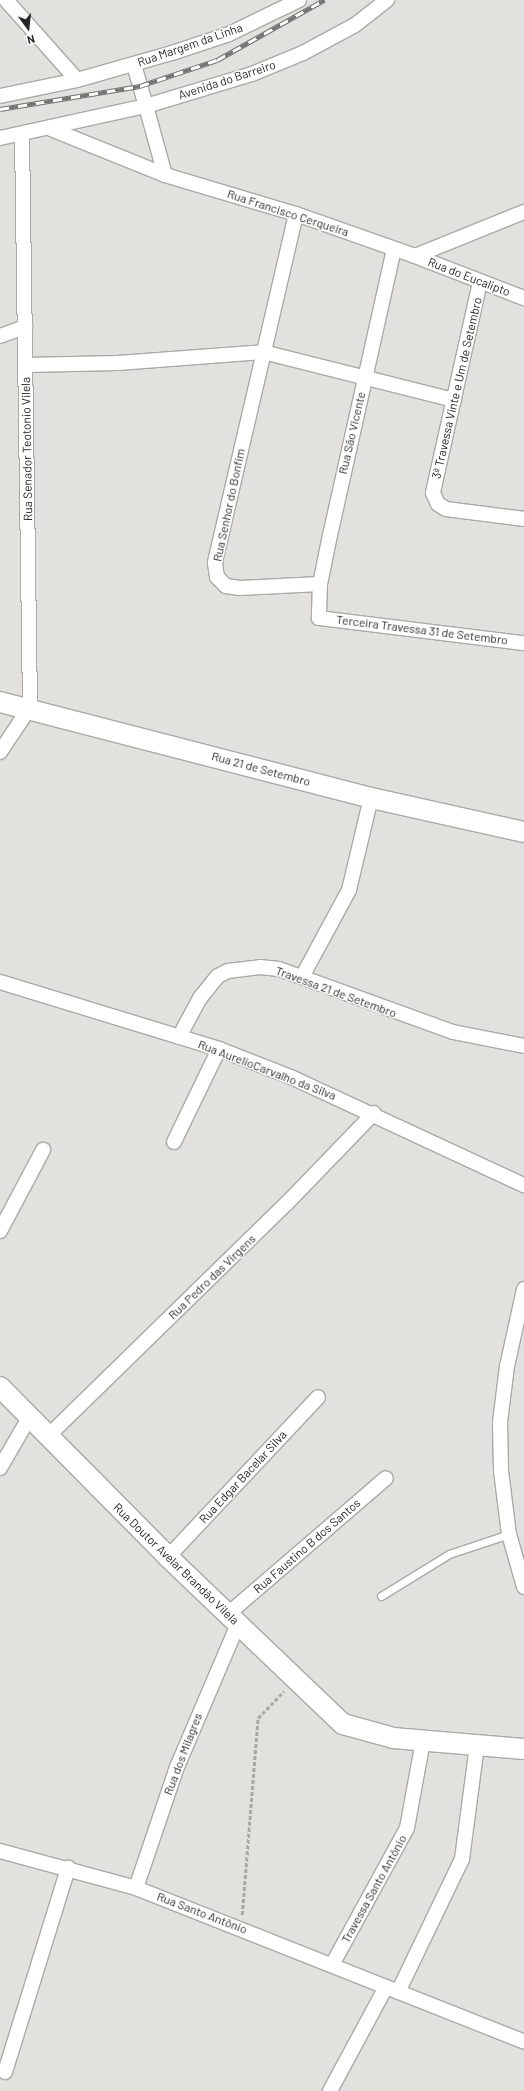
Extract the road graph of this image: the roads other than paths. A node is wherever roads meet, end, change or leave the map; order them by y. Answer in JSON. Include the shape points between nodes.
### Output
{"nodes":[{"id":1,"x":6,"y":0,"type":"edge"},
{"id":2,"x":299,"y":0,"type":"edge"},
{"id":3,"x":387,"y":0,"type":"edge"},
{"id":4,"x":134,"y":65,"type":"junction"},
{"id":5,"x":77,"y":80,"type":"junction"},
{"id":6,"x":0,"y":96,"type":"edge"},
{"id":7,"x":146,"y":106,"type":"junction"},
{"id":8,"x":51,"y":129,"type":"junction"},
{"id":9,"x":22,"y":136,"type":"junction"},
{"id":10,"x":0,"y":138,"type":"edge"},
{"id":11,"x":165,"y":175,"type":"junction"},
{"id":12,"x":524,"y":212,"type":"edge"},
{"id":13,"x":296,"y":214,"type":"junction"},
{"id":14,"x":394,"y":249,"type":"junction"},
{"id":15,"x":415,"y":256,"type":"junction"},
{"id":16,"x":480,"y":282,"type":"junction"},
{"id":17,"x":524,"y":298,"type":"edge"},
{"id":18,"x":25,"y":327,"type":"junction"},
{"id":19,"x":0,"y":336,"type":"edge"},
{"id":20,"x":263,"y":352,"type":"junction"},
{"id":21,"x":26,"y":365,"type":"junction"},
{"id":22,"x":365,"y":378,"type":"junction"},
{"id":23,"x":454,"y":400,"type":"junction"},
{"id":24,"x":524,"y":520,"type":"edge"},
{"id":25,"x":320,"y":584,"type":"junction"},
{"id":26,"x":319,"y":618,"type":"joint"},
{"id":27,"x":524,"y":643,"type":"edge"},
{"id":28,"x":0,"y":702,"type":"edge"},
{"id":29,"x":30,"y":707,"type":"junction"},
{"id":30,"x":0,"y":752,"type":"edge"},
{"id":31,"x":371,"y":798,"type":"junction"},
{"id":32,"x":524,"y":832,"type":"edge"},
{"id":33,"x":302,"y":977,"type":"junction"},
{"id":34,"x":0,"y":982,"type":"edge"},
{"id":35,"x":179,"y":1037,"type":"junction"},
{"id":36,"x":524,"y":1046,"type":"edge"},
{"id":37,"x":219,"y":1049,"type":"junction"},
{"id":38,"x":374,"y":1113,"type":"junction"},
{"id":39,"x":174,"y":1142,"type":"dead end"},
{"id":40,"x":44,"y":1150,"type":"dead end"},
{"id":41,"x":524,"y":1185,"type":"edge"},
{"id":42,"x":0,"y":1231,"type":"edge"},
{"id":43,"x":524,"y":1289,"type":"edge"},
{"id":44,"x":0,"y":1387,"type":"edge"},
{"id":45,"x":318,"y":1397,"type":"dead end"},
{"id":46,"x":29,"y":1418,"type":"junction"},
{"id":47,"x":47,"y":1437,"type":"junction"},
{"id":48,"x":0,"y":1468,"type":"edge"},
{"id":49,"x":386,"y":1478,"type":"dead end"},
{"id":50,"x":509,"y":1534,"type":"junction"},
{"id":51,"x":168,"y":1556,"type":"junction"},
{"id":52,"x":520,"y":1558,"type":"edge"},
{"id":53,"x":524,"y":1587,"type":"edge"},
{"id":54,"x":381,"y":1596,"type":"dead end"},
{"id":55,"x":233,"y":1619,"type":"junction"},
{"id":56,"x":423,"y":1741,"type":"junction"},
{"id":57,"x":477,"y":1745,"type":"junction"},
{"id":58,"x":524,"y":1749,"type":"edge"},
{"id":59,"x":0,"y":1851,"type":"edge"},
{"id":60,"x":68,"y":1868,"type":"junction"},
{"id":61,"x":136,"y":1888,"type":"junction"},
{"id":62,"x":332,"y":1965,"type":"junction"},
{"id":63,"x":392,"y":1990,"type":"junction"},
{"id":64,"x":524,"y":2042,"type":"edge"},
{"id":65,"x":5,"y":2072,"type":"dead end"},
{"id":66,"x":330,"y":2091,"type":"edge"}],
"edges":[{"from":1,"to":5,"type":"street"},
{"from":2,"to":4,"type":"street","name":"Rua Margem da Linha","via":[[229,34]]},
{"from":3,"to":7,"type":"street","name":"Avenida do Barreiro","via":[[355,25],[303,53],[252,74]]},
{"from":4,"to":5,"type":"street","name":"Rua Margem da Linha"},
{"from":4,"to":7,"type":"street"},
{"from":5,"to":6,"type":"street","name":"Rua Margem da Linha"},
{"from":7,"to":8,"type":"street","name":"Avenida do Barreiro"},
{"from":7,"to":11,"type":"street"},
{"from":8,"to":9,"type":"street","name":"Avenida do Barreiro"},
{"from":8,"to":11,"type":"street","name":"Rua Francisco Cerqueira"},
{"from":9,"to":10,"type":"street","name":"Avenida do Barreiro"},
{"from":9,"to":18,"type":"street","name":"Rua Senador Teotonio Vilela"},
{"from":11,"to":13,"type":"street","name":"Rua Francisco Cerqueira"},
{"from":12,"to":15,"type":"street"},
{"from":13,"to":14,"type":"street","name":"Rua Francisco Cerqueira"},
{"from":13,"to":20,"type":"street","name":"Rua Senhor do Bonfim"},
{"from":14,"to":15,"type":"street","name":"Rua Francisco Cerqueira"},
{"from":14,"to":22,"type":"street","name":"Rua São Vicente"},
{"from":15,"to":16,"type":"street","name":"Rua do Eucalipto"},
{"from":16,"to":17,"type":"street","name":"Rua do Eucalipto"},
{"from":16,"to":23,"type":"street","name":"3ª Travessa Vinte e Um de Setembro"},
{"from":18,"to":19,"type":"street"},
{"from":18,"to":21,"type":"street","name":"Rua Senador Teotonio Vilela"},
{"from":20,"to":21,"type":"street","via":[[118,363]]},
{"from":20,"to":22,"type":"street"},
{"from":20,"to":25,"type":"street","name":"Rua Senhor do Bonfim","via":[[215,563],[217,576],[226,586],[240,588]]},
{"from":21,"to":29,"type":"street","name":"Rua Senador Teotonio Vilela"},
{"from":22,"to":23,"type":"street"},
{"from":22,"to":25,"type":"street","name":"Rua São Vicente"},
{"from":23,"to":24,"type":"street","name":"3ª Travessa Vinte e Um de Setembro","via":[[433,493],[438,504],[446,509]]},
{"from":25,"to":26,"type":"street","name":"Rua São Vicente"},
{"from":26,"to":27,"type":"street","name":"Terceira Travessa 31 de Setembro"},
{"from":28,"to":29,"type":"street","name":"Rua 21 de Setembro"},
{"from":29,"to":30,"type":"street"},
{"from":29,"to":31,"type":"street","name":"Rua 21 de Setembro"},
{"from":31,"to":32,"type":"street","name":"Rua 21 de Setembro"},
{"from":31,"to":33,"type":"street","via":[[349,890]]},
{"from":33,"to":35,"type":"street","name":"Travessa 21 de Setembro","via":[[260,967],[228,971],[210,984]]},
{"from":33,"to":36,"type":"street","name":"Travessa 21 de Setembro","via":[[453,1032]]},
{"from":34,"to":35,"type":"street","name":"Rua AurelioCarvalho da Silva"},
{"from":35,"to":37,"type":"street","name":"Rua AurelioCarvalho da Silva"},
{"from":37,"to":38,"type":"street","name":"Rua AurelioCarvalho da Silva"},
{"from":37,"to":39,"type":"street"},
{"from":38,"to":41,"type":"street","name":"Rua AurelioCarvalho da Silva"},
{"from":38,"to":47,"type":"street","name":"Rua Pedro das Virgens","via":[[237,1253]]},
{"from":40,"to":42,"type":"street"},
{"from":43,"to":50,"type":"street","via":[[507,1366],[500,1422],[501,1472]]},
{"from":44,"to":46,"type":"street","name":"Rua Doutor Avelar Brandão Vilela"},
{"from":45,"to":51,"type":"street","name":"Rua Edgar Bacelar Silva"},
{"from":46,"to":47,"type":"street","name":"Rua Doutor Avelar Brandão Vilela"},
{"from":46,"to":48,"type":"street"},
{"from":47,"to":51,"type":"street","name":"Rua Doutor Avelar Brandão Vilela"},
{"from":49,"to":55,"type":"street","name":"Rua Faustino B dos Santos"},
{"from":50,"to":52,"type":"street"},
{"from":50,"to":54,"type":"lane","via":[[449,1554]]},
{"from":51,"to":55,"type":"street","name":"Rua Doutor Avelar Brandão Vilela"},
{"from":52,"to":53,"type":"street"},
{"from":55,"to":56,"type":"street","name":"Rua Doutor Avelar Brandão Vilela","via":[[294,1680],[343,1724],[360,1731]]},
{"from":55,"to":61,"type":"street","name":"Rua dos Milagres","via":[[177,1767]]},
{"from":56,"to":57,"type":"street"},
{"from":56,"to":62,"type":"street","name":"Travessa Santo Antônio","via":[[407,1828]]},
{"from":57,"to":58,"type":"street"},
{"from":57,"to":63,"type":"street","via":[[462,1859]]},
{"from":59,"to":60,"type":"street","name":"Rua Santo Antônio"},
{"from":60,"to":61,"type":"street","name":"Rua Santo Antônio"},
{"from":60,"to":65,"type":"street"},
{"from":61,"to":62,"type":"street","name":"Rua Santo Antônio"},
{"from":62,"to":63,"type":"street","name":"Rua Santo Antônio"},
{"from":63,"to":64,"type":"street","name":"Rua Santo Antônio"},
{"from":63,"to":66,"type":"street"}]}
